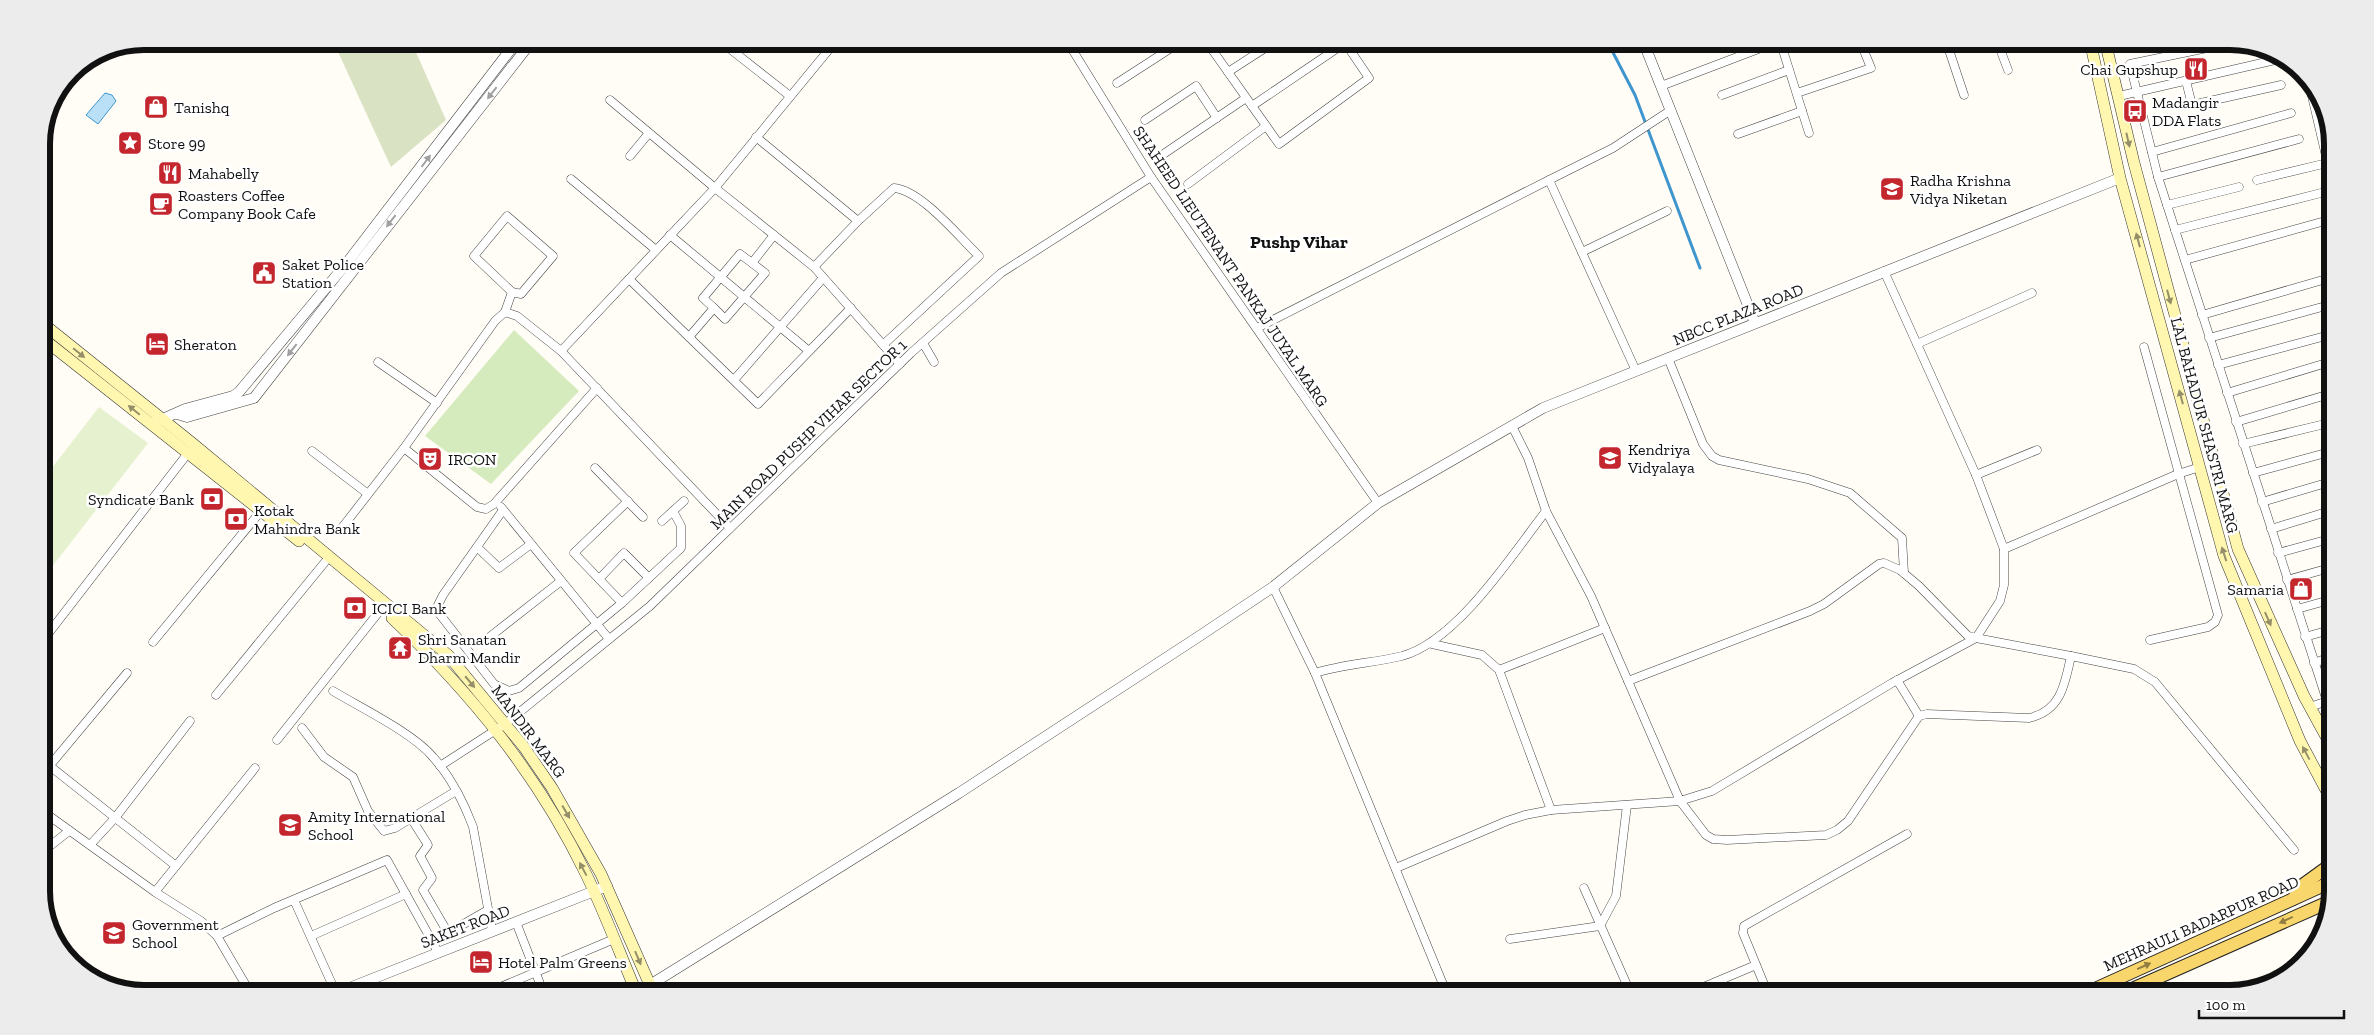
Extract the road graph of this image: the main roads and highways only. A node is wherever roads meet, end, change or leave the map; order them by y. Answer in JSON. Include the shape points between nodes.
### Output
{"nodes":[{"id":1,"x":2092,"y":50,"type":"edge"},
{"id":2,"x":2107,"y":50,"type":"edge"},
{"id":3,"x":50,"y":329,"type":"edge"},
{"id":4,"x":50,"y":343,"type":"edge"},
{"id":5,"x":157,"y":421,"type":"junction"},
{"id":6,"x":192,"y":449,"type":"junction"},
{"id":7,"x":501,"y":727,"type":"junction"},
{"id":8,"x":2324,"y":733,"type":"edge"},
{"id":9,"x":2324,"y":786,"type":"edge"},
{"id":10,"x":2324,"y":870,"type":"edge"},
{"id":11,"x":2324,"y":885,"type":"edge"},
{"id":12,"x":2293,"y":899,"type":"junction"},
{"id":13,"x":2323,"y":904,"type":"edge"},
{"id":14,"x":633,"y":985,"type":"edge"},
{"id":15,"x":650,"y":985,"type":"edge"},
{"id":16,"x":2104,"y":985,"type":"edge"},
{"id":17,"x":2141,"y":985,"type":"edge"}],
"edges":[{"from":9,"to":1,"type":"main road","name":"LAL BAHADUR SHASTRI MARG","one_way":true,"via":[[2300,741],[2224,556],[2120,178]]},
{"from":2,"to":8,"type":"main road","name":"LAL BAHADUR SHASTRI MARG","one_way":true,"via":[[2134,163],[2238,549],[2278,642]]},
{"from":3,"to":5,"type":"main road","one_way":true},
{"from":5,"to":4,"type":"main road","one_way":true},
{"from":5,"to":6,"type":"main road"},
{"from":6,"to":7,"type":"main road","name":"MANDIR MARG","via":[[261,511],[382,608]]},
{"from":6,"to":7,"type":"main road","name":"MANDIR MARG","one_way":true,"via":[[448,655]]},
{"from":14,"to":7,"type":"main road","name":"MANDIR MARG","one_way":true,"via":[[594,891]]},
{"from":7,"to":15,"type":"main road","name":"MANDIR MARG","one_way":true,"via":[[552,788],[607,886]]},
{"from":10,"to":12,"type":"main road","via":[[2304,884]]},
{"from":11,"to":12,"type":"main road","name":"MEHRAULI BADARPUR ROAD"},
{"from":16,"to":12,"type":"main road","name":"MEHRAULI BADARPUR ROAD","one_way":true},
{"from":13,"to":17,"type":"main road","name":"MEHRAULI BADARPUR ROAD","one_way":true}]}
